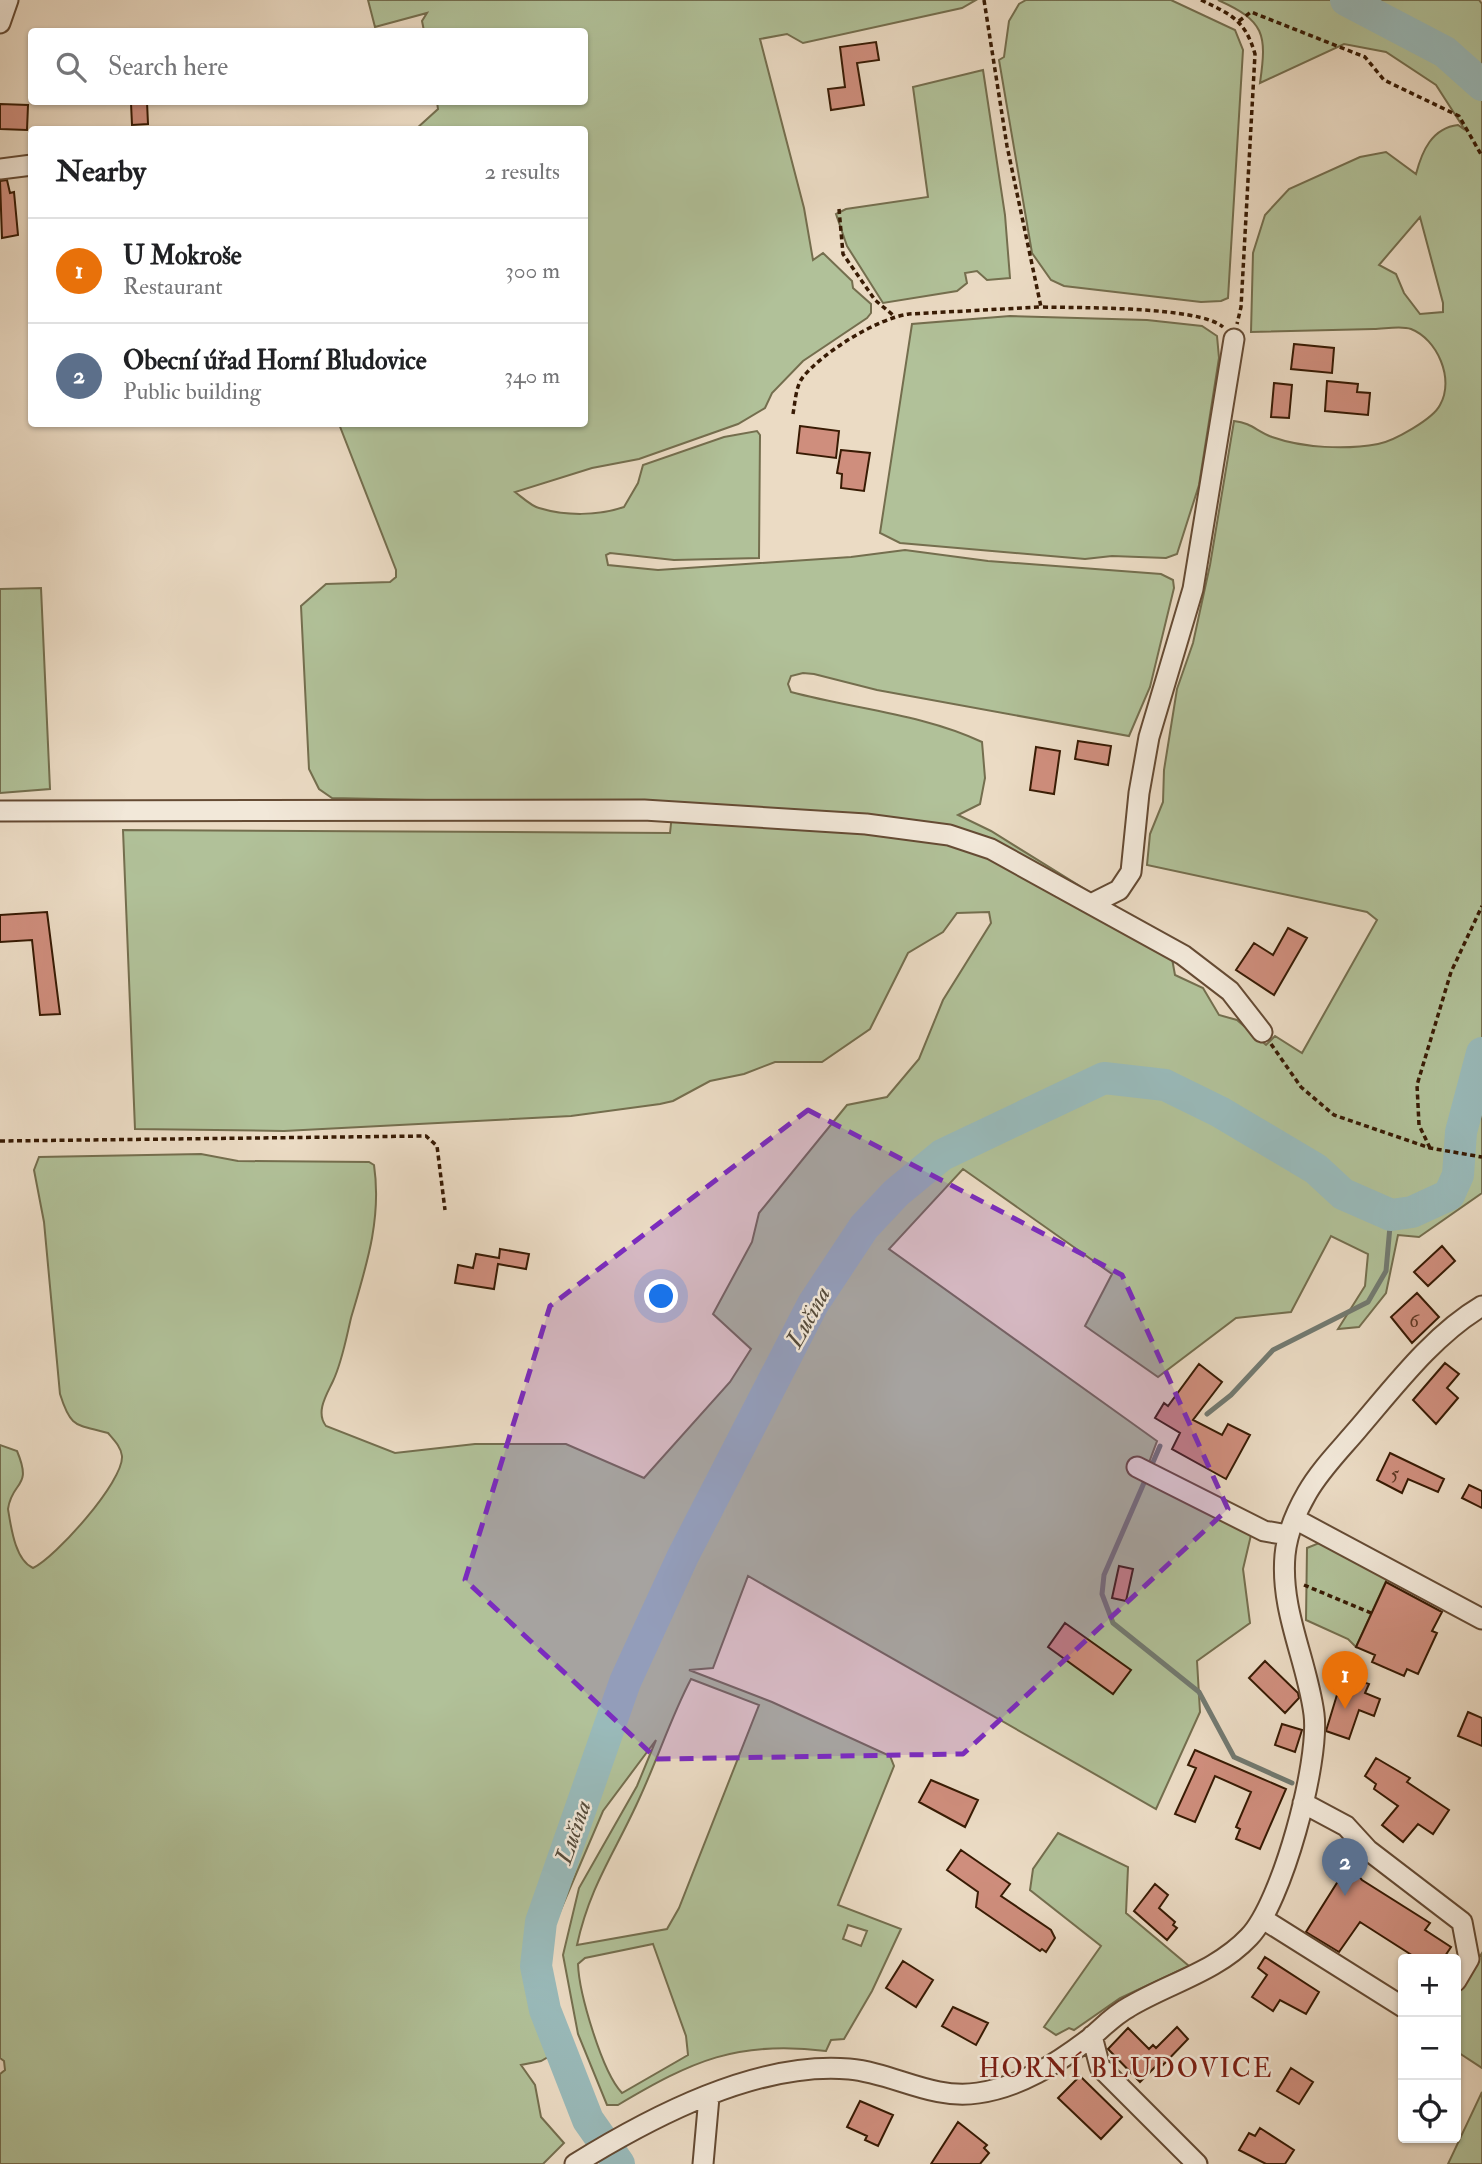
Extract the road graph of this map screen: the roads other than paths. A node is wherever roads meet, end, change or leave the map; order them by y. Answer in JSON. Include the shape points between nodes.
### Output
{"nodes":[{"id":1,"x":8,"y":0,"type":"edge"},
{"id":2,"x":0,"y":23,"type":"edge"},
{"id":3,"x":28,"y":166,"type":"edge"},
{"id":4,"x":0,"y":169,"type":"edge"},
{"id":5,"x":1234,"y":340,"type":"road end"},
{"id":6,"x":0,"y":811,"type":"edge"},
{"id":7,"x":1093,"y":903,"type":"junction"},
{"id":8,"x":1262,"y":1032,"type":"road end"},
{"id":9,"x":1482,"y":1306,"type":"edge"},
{"id":10,"x":1147,"y":1472,"type":"dead end"},
{"id":11,"x":1291,"y":1527,"type":"junction"},
{"id":12,"x":1482,"y":1619,"type":"edge"},
{"id":13,"x":1303,"y":1803,"type":"junction"},
{"id":14,"x":1263,"y":1919,"type":"junction"},
{"id":15,"x":1461,"y":1973,"type":"edge"},
{"id":16,"x":1398,"y":2004,"type":"edge"},
{"id":17,"x":1092,"y":2036,"type":"junction"},
{"id":18,"x":709,"y":2097,"type":"junction"},
{"id":19,"x":575,"y":2164,"type":"edge"},
{"id":20,"x":703,"y":2164,"type":"edge"},
{"id":21,"x":1197,"y":2164,"type":"edge"}],
"edges":[{"from":1,"to":2,"type":"street"},
{"from":3,"to":4,"type":"street"},
{"from":5,"to":7,"type":"street","via":[[1194,589],[1149,737],[1131,872],[1119,890]]},
{"from":6,"to":7,"type":"street","via":[[644,810],[866,824],[949,835],[991,849]]},
{"from":7,"to":8,"type":"street","via":[[1183,955],[1230,991]]},
{"from":9,"to":11,"type":"street","via":[[1462,1319],[1408,1372],[1317,1479]]},
{"from":10,"to":11,"type":"street","via":[[1264,1531]]},
{"from":11,"to":12,"type":"street"},
{"from":11,"to":13,"type":"street","via":[[1284,1581],[1314,1714],[1312,1760]]},
{"from":13,"to":14,"type":"street"},
{"from":13,"to":15,"type":"street","via":[[1346,1826],[1368,1850],[1462,1923],[1469,1959]]},
{"from":14,"to":16,"type":"street"},
{"from":14,"to":17,"type":"street","via":[[1223,1958],[1131,2005]]},
{"from":17,"to":18,"type":"street","via":[[1038,2073],[979,2093],[948,2095],[877,2074],[829,2068],[762,2078]]},
{"from":17,"to":21,"type":"street","via":[[1100,2067]]},
{"from":18,"to":19,"type":"street"},
{"from":18,"to":20,"type":"street"}]}
